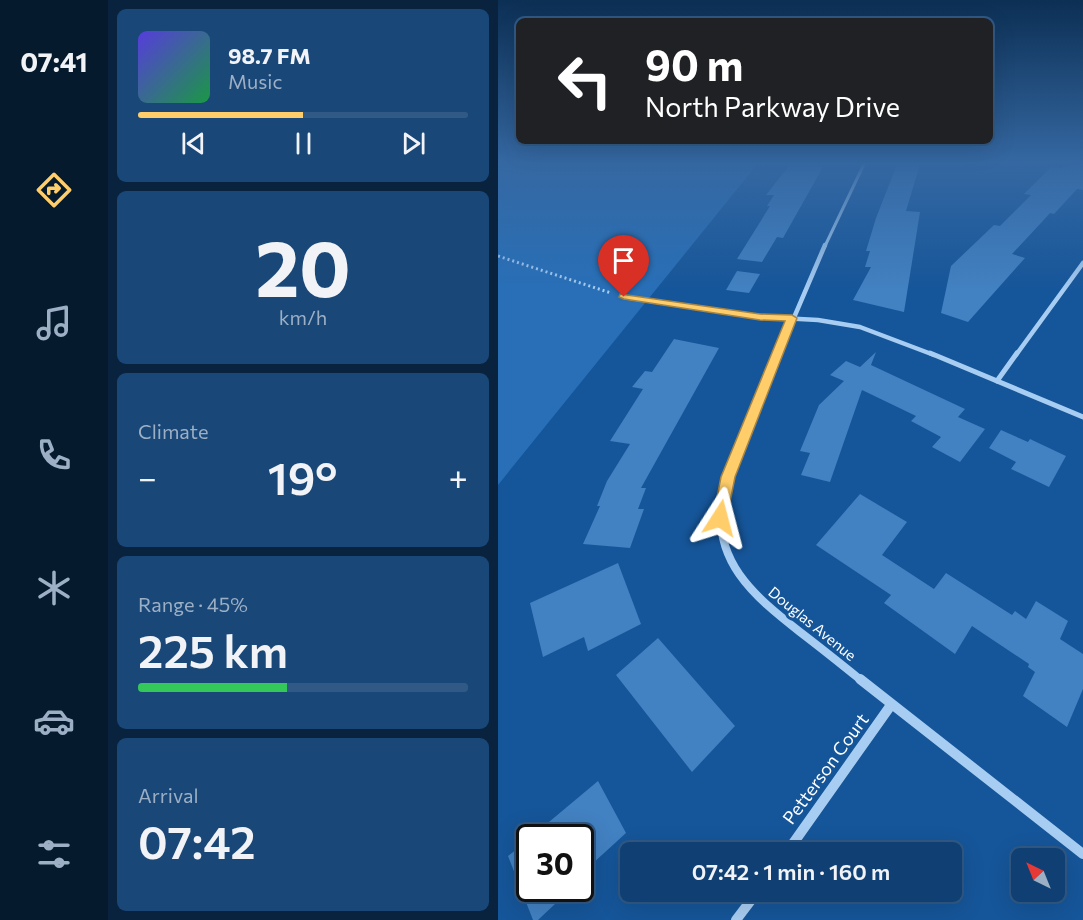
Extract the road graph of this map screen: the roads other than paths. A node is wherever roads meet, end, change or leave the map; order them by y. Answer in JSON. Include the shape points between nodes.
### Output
{"nodes":[{"id":1,"x":845,"y":205,"type":"edge"},
{"id":2,"x":1083,"y":263,"type":"edge"},
{"id":3,"x":624,"y":297,"type":"road end"},
{"id":4,"x":792,"y":318,"type":"junction"},
{"id":5,"x":997,"y":381,"type":"junction"},
{"id":6,"x":1083,"y":417,"type":"edge"},
{"id":7,"x":891,"y":705,"type":"junction"},
{"id":8,"x":794,"y":842,"type":"edge"},
{"id":9,"x":1083,"y":854,"type":"edge"},
{"id":10,"x":750,"y":902,"type":"edge"},
{"id":11,"x":736,"y":920,"type":"edge"}],
"edges":[{"from":1,"to":4,"type":"street","name":"Douglas Avenue"},
{"from":2,"to":5,"type":"street"},
{"from":3,"to":4,"type":"street"},
{"from":4,"to":5,"type":"street","via":[[860,327]]},
{"from":4,"to":7,"type":"street","name":"Douglas Avenue","via":[[728,477],[720,518],[724,543],[734,567],[761,602]]},
{"from":5,"to":6,"type":"street"},
{"from":7,"to":8,"type":"street","name":"Petterson Court"},
{"from":7,"to":9,"type":"street","name":"Douglas Avenue"},
{"from":10,"to":11,"type":"street"}]}
